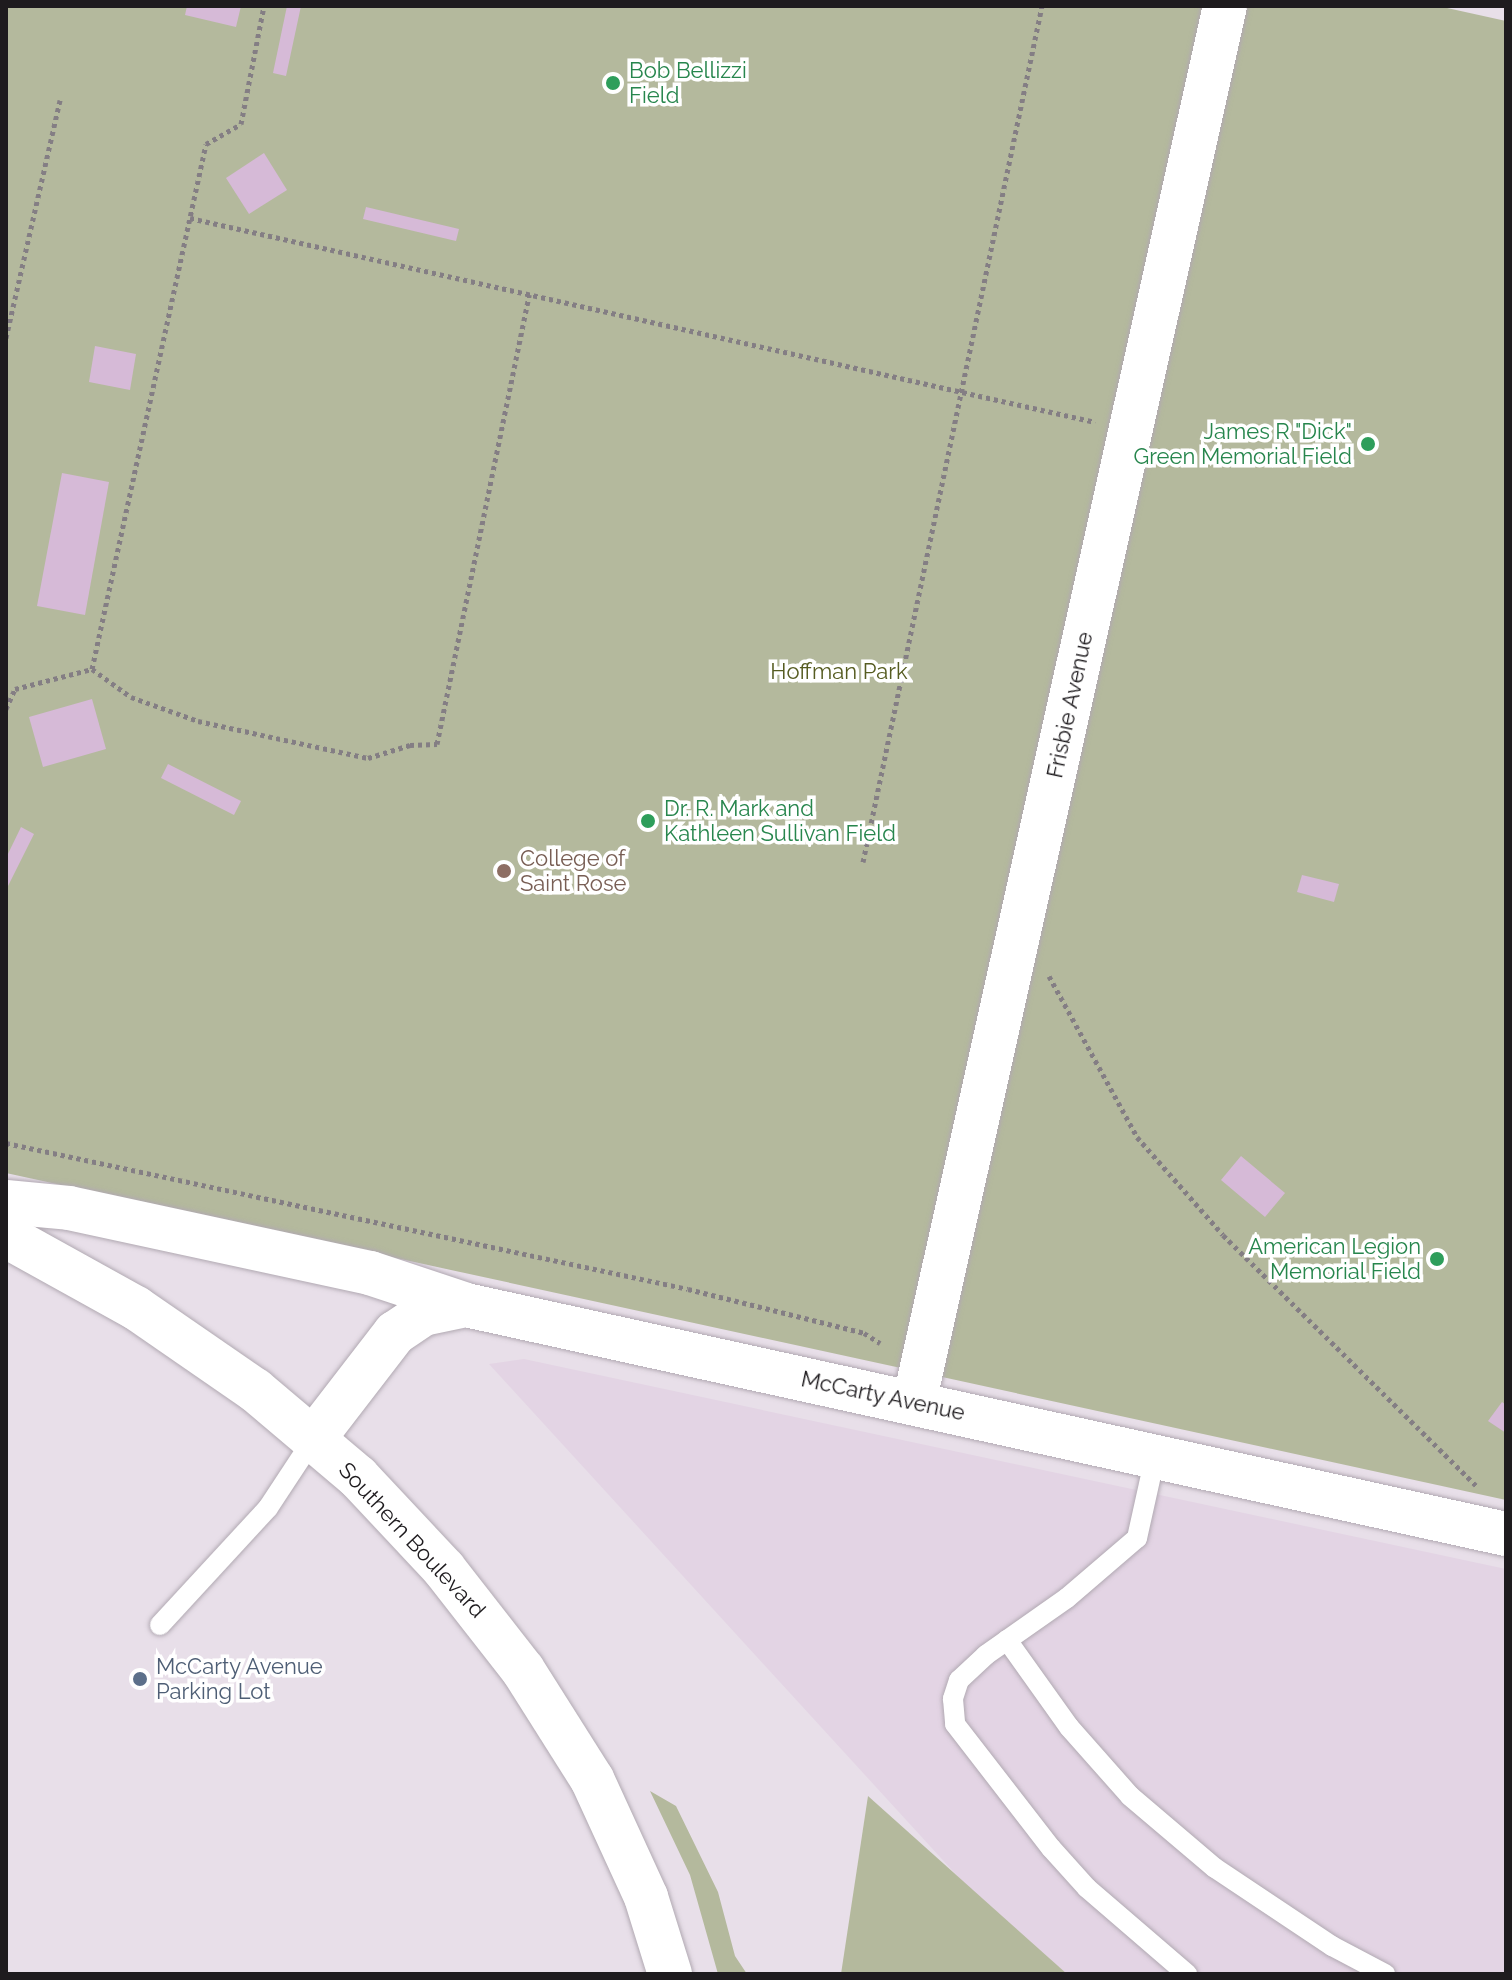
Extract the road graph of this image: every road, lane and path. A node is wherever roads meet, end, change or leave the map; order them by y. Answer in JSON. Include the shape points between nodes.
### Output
{"nodes":[{"id":1,"x":264,"y":6,"type":"edge"},
{"id":2,"x":1042,"y":6,"type":"edge"},
{"id":3,"x":1225,"y":6,"type":"edge"},
{"id":4,"x":60,"y":100,"type":"dead end"},
{"id":5,"x":190,"y":218,"type":"junction"},
{"id":6,"x":529,"y":294,"type":"junction"},
{"id":7,"x":6,"y":338,"type":"edge"},
{"id":8,"x":961,"y":391,"type":"junction"},
{"id":9,"x":1131,"y":430,"type":"junction"},
{"id":10,"x":92,"y":669,"type":"junction"},
{"id":11,"x":6,"y":709,"type":"edge"},
{"id":12,"x":863,"y":862,"type":"dead end"},
{"id":13,"x":1022,"y":926,"type":"junction"},
{"id":14,"x":6,"y":1143,"type":"edge"},
{"id":15,"x":6,"y":1202,"type":"edge"},
{"id":16,"x":6,"y":1236,"type":"edge"},
{"id":17,"x":466,"y":1305,"type":"junction"},
{"id":18,"x":880,"y":1343,"type":"dead end"},
{"id":19,"x":914,"y":1403,"type":"junction"},
{"id":20,"x":314,"y":1438,"type":"junction"},
{"id":21,"x":1155,"y":1457,"type":"junction"},
{"id":22,"x":1484,"y":1493,"type":"dead end"},
{"id":23,"x":1506,"y":1534,"type":"edge"},
{"id":24,"x":160,"y":1625,"type":"dead end"},
{"id":25,"x":1007,"y":1640,"type":"junction"},
{"id":26,"x":670,"y":1974,"type":"edge"},
{"id":27,"x":1187,"y":1974,"type":"edge"},
{"id":28,"x":1385,"y":1974,"type":"edge"}],
"edges":[{"from":1,"to":5,"type":"path","via":[[241,124],[206,144]]},
{"from":2,"to":8,"type":"path"},
{"from":3,"to":9,"type":"street","name":"Frisbie Avenue"},
{"from":4,"to":7,"type":"path"},
{"from":5,"to":6,"type":"path"},
{"from":5,"to":10,"type":"path"},
{"from":6,"to":8,"type":"path"},
{"from":6,"to":10,"type":"path","via":[[437,744],[410,745],[368,758],[229,728],[131,697]]},
{"from":8,"to":9,"type":"path"},
{"from":8,"to":12,"type":"path"},
{"from":9,"to":13,"type":"street","name":"Frisbie Avenue"},
{"from":10,"to":11,"type":"path","via":[[15,689]]},
{"from":13,"to":19,"type":"street","name":"Frisbie Avenue"},
{"from":13,"to":22,"type":"path","via":[[1137,1137],[1223,1235]]},
{"from":14,"to":18,"type":"path","via":[[688,1289],[864,1333]]},
{"from":15,"to":17,"type":"street","via":[[69,1208],[370,1273]]},
{"from":16,"to":20,"type":"street","name":"Southern Boulevard","via":[[136,1308]]},
{"from":17,"to":19,"type":"street","name":"McCarty Avenue"},
{"from":17,"to":20,"type":"street","name":"McCarty Avenue","via":[[423,1314],[395,1333]]},
{"from":19,"to":21,"type":"street","name":"McCarty Avenue"},
{"from":20,"to":24,"type":"lane","via":[[268,1508]]},
{"from":20,"to":26,"type":"street","name":"Southern Boulevard","via":[[444,1569],[557,1720],[622,1839]]},
{"from":21,"to":23,"type":"street","name":"McCarty Avenue"},
{"from":21,"to":25,"type":"lane","via":[[1137,1538]]},
{"from":25,"to":27,"type":"lane","via":[[959,1680],[953,1699],[955,1724],[1087,1888]]},
{"from":25,"to":28,"type":"lane","via":[[1069,1727],[1130,1796],[1215,1868],[1332,1946]]}]}
